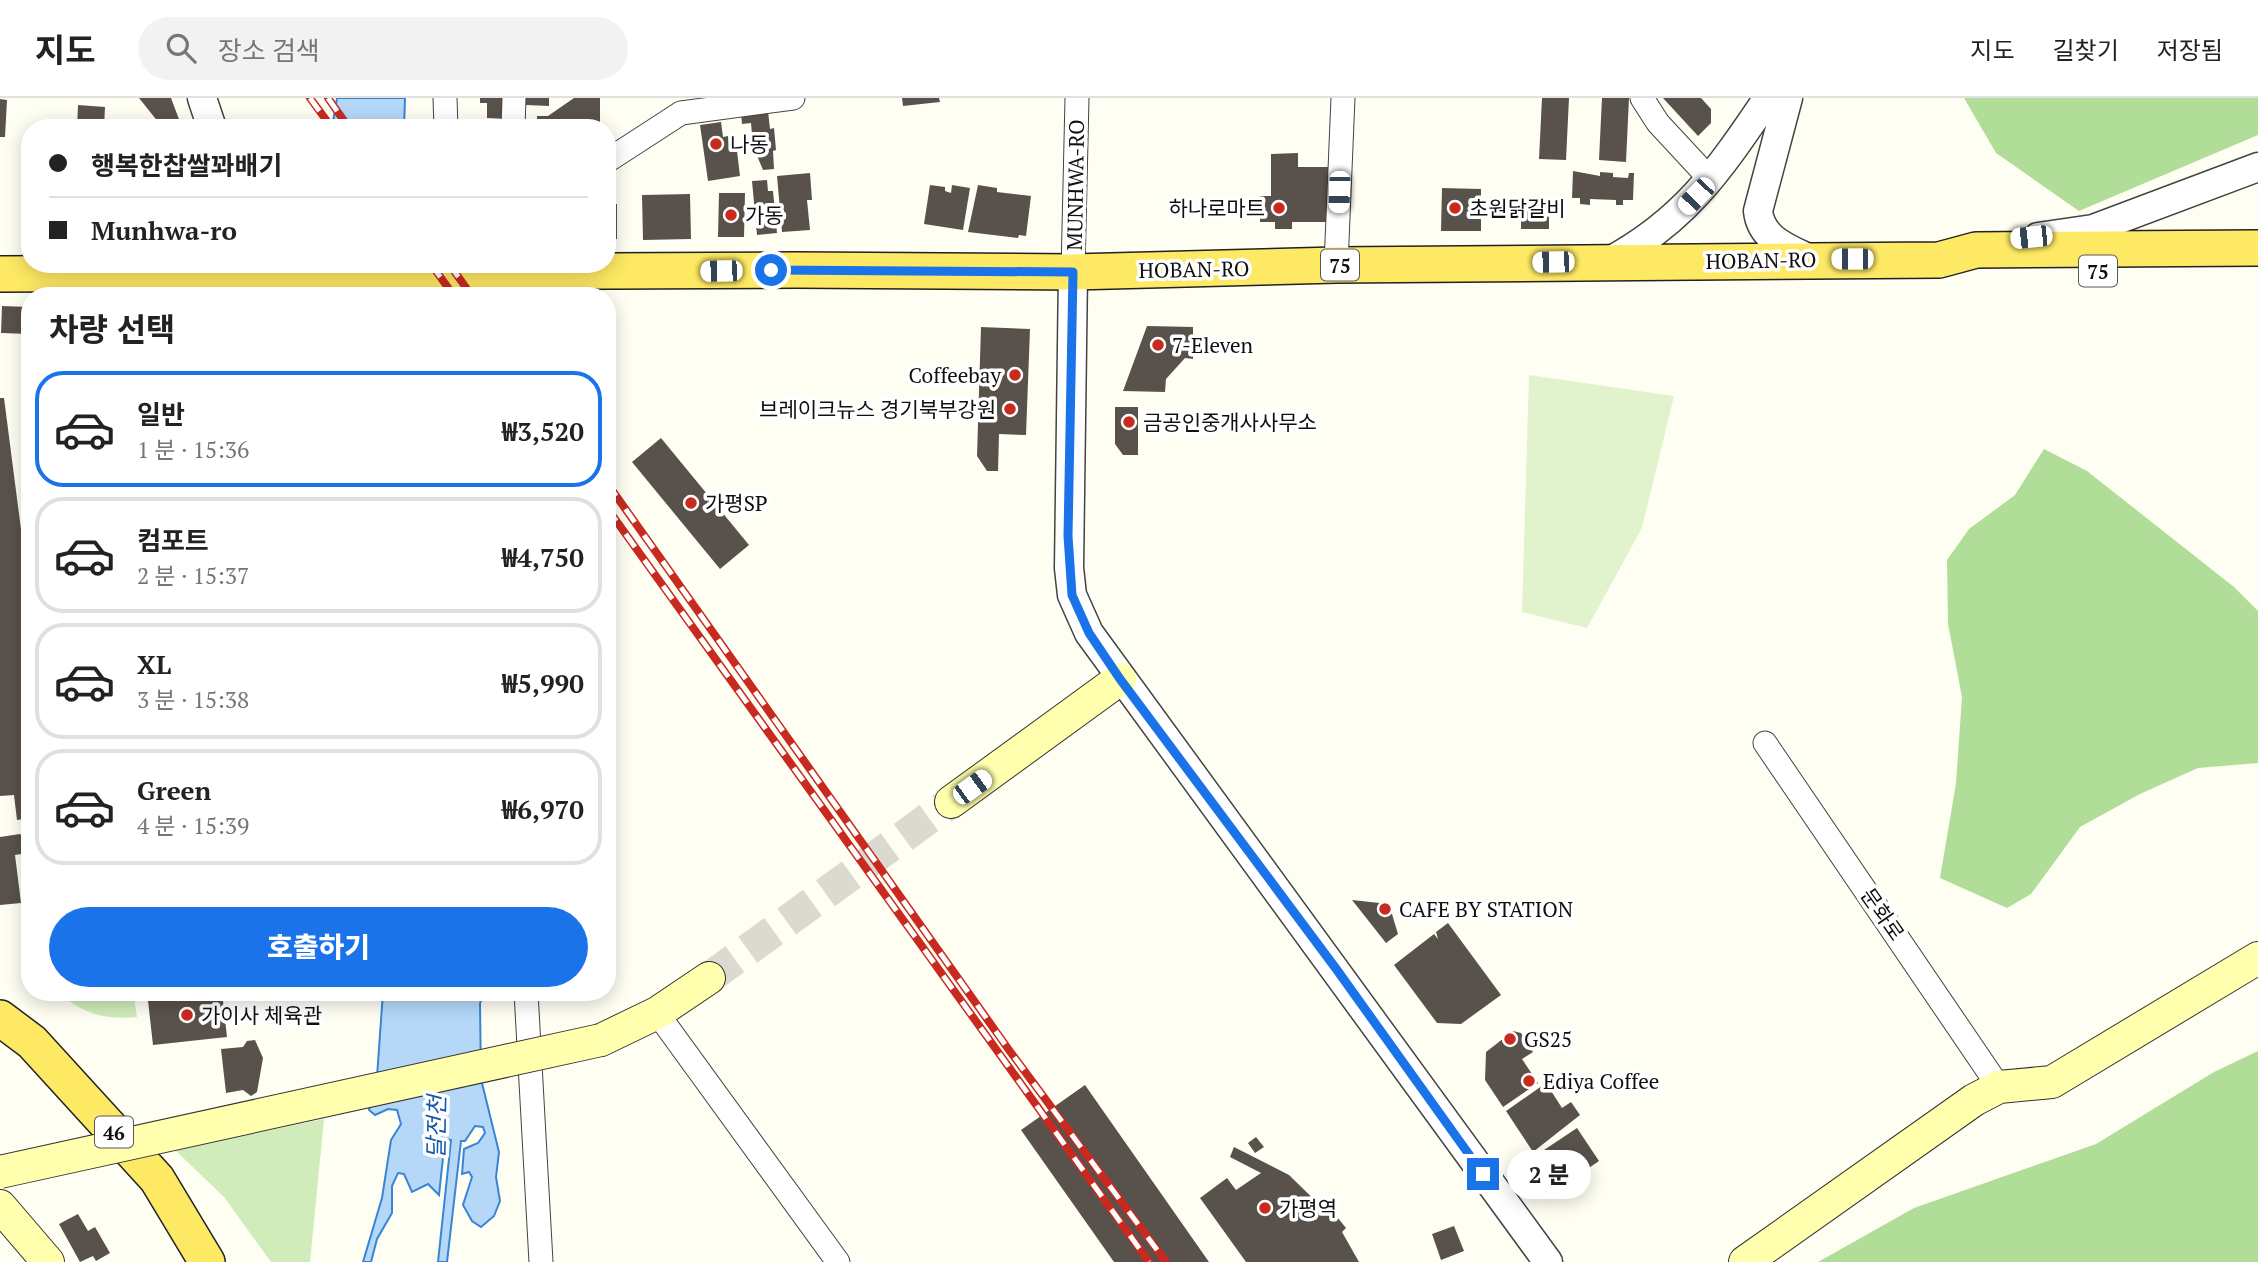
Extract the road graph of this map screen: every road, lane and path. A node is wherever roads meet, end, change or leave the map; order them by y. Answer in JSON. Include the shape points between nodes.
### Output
{"nodes":[{"id":1,"x":202,"y":98,"type":"edge"},
{"id":2,"x":445,"y":98,"type":"edge"},
{"id":3,"x":514,"y":98,"type":"edge"},
{"id":4,"x":793,"y":98,"type":"edge"},
{"id":5,"x":1077,"y":98,"type":"edge"},
{"id":6,"x":1343,"y":98,"type":"edge"},
{"id":7,"x":1642,"y":98,"type":"edge"},
{"id":8,"x":1768,"y":98,"type":"edge"},
{"id":9,"x":1788,"y":98,"type":"edge"},
{"id":10,"x":209,"y":119,"type":"edge"},
{"id":11,"x":446,"y":119,"type":"edge"},
{"id":12,"x":513,"y":119,"type":"edge"},
{"id":13,"x":616,"y":155,"type":"edge"},
{"id":14,"x":2258,"y":167,"type":"edge"},
{"id":15,"x":1710,"y":179,"type":"junction"},
{"id":16,"x":2258,"y":248,"type":"edge"},
{"id":17,"x":1976,"y":250,"type":"junction"},
{"id":18,"x":1810,"y":259,"type":"junction"},
{"id":19,"x":1938,"y":260,"type":"junction"},
{"id":20,"x":1608,"y":262,"type":"junction"},
{"id":21,"x":1336,"y":265,"type":"junction"},
{"id":22,"x":616,"y":272,"type":"edge"},
{"id":23,"x":1073,"y":272,"type":"junction"},
{"id":24,"x":2258,"y":272,"type":"edge"},
{"id":25,"x":63,"y":273,"type":"edge"},
{"id":26,"x":404,"y":273,"type":"edge"},
{"id":27,"x":540,"y":273,"type":"edge"},
{"id":28,"x":0,"y":274,"type":"edge"},
{"id":29,"x":455,"y":274,"type":"edge"},
{"id":30,"x":1120,"y":679,"type":"junction"},
{"id":31,"x":1765,"y":743,"type":"dead end"},
{"id":32,"x":951,"y":802,"type":"tunnel mouth"},
{"id":33,"x":2258,"y":958,"type":"edge"},
{"id":34,"x":709,"y":978,"type":"tunnel mouth"},
{"id":35,"x":526,"y":1001,"type":"edge"},
{"id":36,"x":657,"y":1013,"type":"junction"},
{"id":37,"x":0,"y":1017,"type":"edge"},
{"id":38,"x":1999,"y":1087,"type":"junction"},
{"id":39,"x":0,"y":1172,"type":"edge"},
{"id":40,"x":0,"y":1206,"type":"edge"},
{"id":41,"x":48,"y":1262,"type":"edge"},
{"id":42,"x":208,"y":1262,"type":"edge"},
{"id":43,"x":541,"y":1262,"type":"edge"},
{"id":44,"x":838,"y":1262,"type":"edge"},
{"id":45,"x":1548,"y":1262,"type":"edge"},
{"id":46,"x":1745,"y":1262,"type":"edge"}],
"edges":[{"from":1,"to":10,"type":"street"},
{"from":2,"to":11,"type":"street"},
{"from":3,"to":12,"type":"street"},
{"from":4,"to":13,"type":"street","via":[[681,113]]},
{"from":5,"to":23,"type":"street","name":"MUNHWA-RO"},
{"from":6,"to":21,"type":"street"},
{"from":7,"to":15,"type":"street","via":[[1658,123]]},
{"from":8,"to":15,"type":"street"},
{"from":9,"to":18,"type":"street","via":[[1758,211],[1759,225],[1766,234]]},
{"from":14,"to":17,"type":"street","name":"HOBAN-RO","via":[[2093,229],[2017,239]]},
{"from":15,"to":20,"type":"street","via":[[1678,216]]},
{"from":16,"to":17,"type":"main road","name":"HOBAN-RO","number":"75"},
{"from":17,"to":19,"type":"main road","name":"HOBAN-RO","number":"75"},
{"from":18,"to":19,"type":"main road","name":"HOBAN-RO","number":"75"},
{"from":18,"to":20,"type":"main road","name":"HOBAN-RO","number":"75"},
{"from":19,"to":24,"type":"main road","name":"HOBAN-RO","number":"75","via":[[1977,270]]},
{"from":20,"to":21,"type":"main road","name":"HOBAN-RO","number":"75"},
{"from":21,"to":23,"type":"main road","name":"HOBAN-RO","number":"75"},
{"from":22,"to":23,"type":"main road","name":"HOBAN-RO","number":"75"},
{"from":23,"to":30,"type":"street","name":"MUNHWA-RO","via":[[1068,536],[1072,595],[1089,633]]},
{"from":25,"to":28,"type":"main road","number":"75"},
{"from":26,"to":29,"type":"main road","number":"75"},
{"from":27,"to":29,"type":"main road","name":"HOBAN-RO","number":"75"},
{"from":30,"to":32,"type":"main road"},
{"from":30,"to":45,"type":"street","name":"MUNHWA-RO"},
{"from":31,"to":38,"type":"street","name":"문화로"},
{"from":33,"to":38,"type":"main road","via":[[2052,1082]]},
{"from":34,"to":36,"type":"main road"},
{"from":35,"to":43,"type":"street"},
{"from":36,"to":39,"type":"main road","bridge":true,"via":[[601,1040]]},
{"from":36,"to":44,"type":"street"},
{"from":37,"to":42,"type":"main road","number":"46","via":[[32,1042],[156,1179]]},
{"from":38,"to":46,"type":"main road"},
{"from":40,"to":41,"type":"main road"}]}
